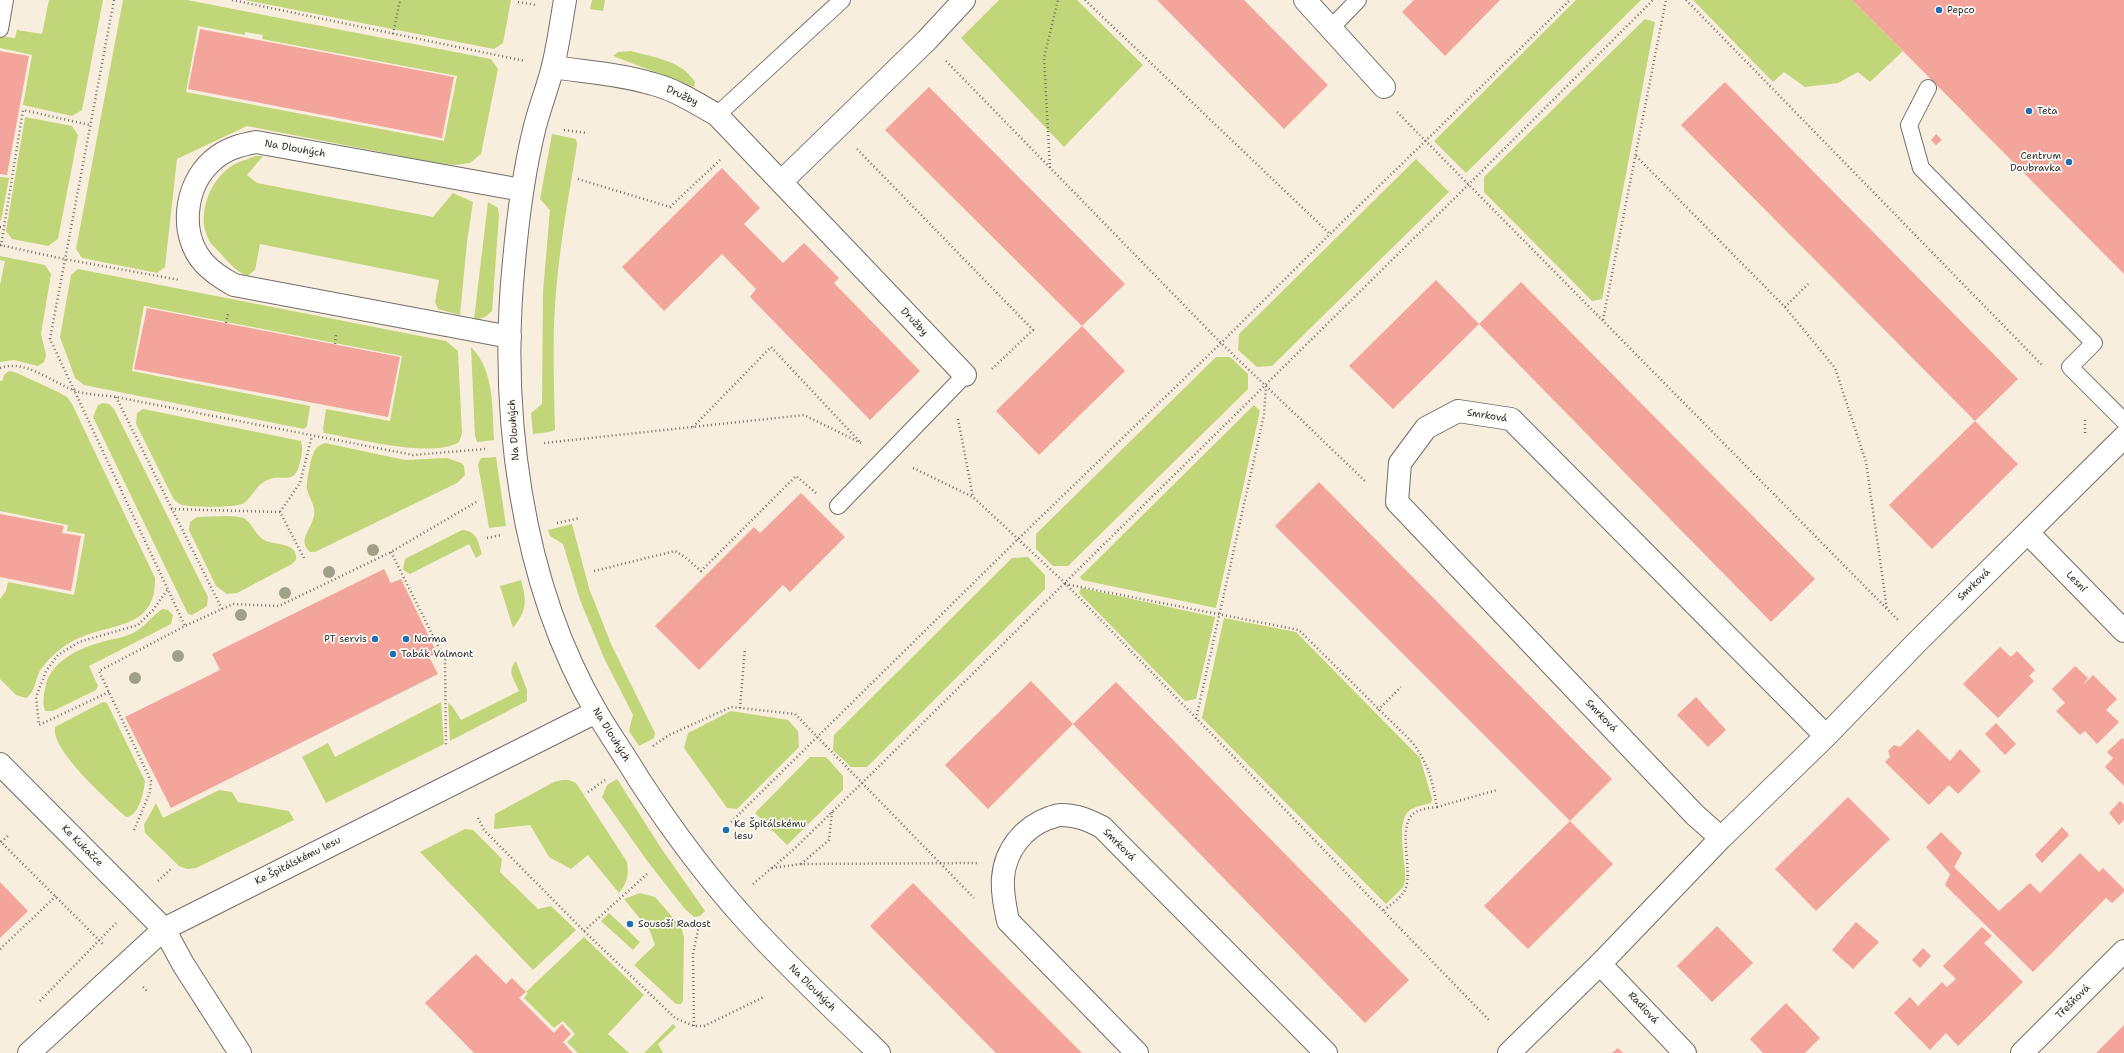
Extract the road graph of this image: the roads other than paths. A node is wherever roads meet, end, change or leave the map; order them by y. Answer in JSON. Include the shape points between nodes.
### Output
{"nodes":[{"id":1,"x":5,"y":0,"type":"edge"},
{"id":2,"x":565,"y":0,"type":"edge"},
{"id":3,"x":842,"y":0,"type":"edge"},
{"id":4,"x":964,"y":0,"type":"edge"},
{"id":5,"x":1305,"y":0,"type":"edge"},
{"id":6,"x":1358,"y":0,"type":"edge"},
{"id":7,"x":1330,"y":28,"type":"junction"},
{"id":8,"x":0,"y":29,"type":"edge"},
{"id":9,"x":553,"y":67,"type":"junction"},
{"id":10,"x":1384,"y":86,"type":"road end"},
{"id":11,"x":1928,"y":88,"type":"dead end"},
{"id":12,"x":717,"y":115,"type":"junction"},
{"id":13,"x":781,"y":182,"type":"junction"},
{"id":14,"x":522,"y":190,"type":"junction"},
{"id":15,"x":510,"y":337,"type":"junction"},
{"id":16,"x":958,"y":382,"type":"joint"},
{"id":17,"x":2124,"y":421,"type":"edge"},
{"id":18,"x":2124,"y":437,"type":"edge"},
{"id":19,"x":838,"y":506,"type":"road end"},
{"id":20,"x":2028,"y":533,"type":"junction"},
{"id":21,"x":2124,"y":631,"type":"edge"},
{"id":22,"x":596,"y":712,"type":"junction"},
{"id":23,"x":1826,"y":736,"type":"junction"},
{"id":24,"x":0,"y":764,"type":"edge"},
{"id":25,"x":1720,"y":838,"type":"junction"},
{"id":26,"x":164,"y":928,"type":"junction"},
{"id":27,"x":2124,"y":951,"type":"edge"},
{"id":28,"x":1600,"y":964,"type":"junction"},
{"id":29,"x":29,"y":1053,"type":"edge"},
{"id":30,"x":240,"y":1053,"type":"edge"},
{"id":31,"x":879,"y":1053,"type":"edge"},
{"id":32,"x":1137,"y":1053,"type":"edge"},
{"id":33,"x":1326,"y":1053,"type":"edge"},
{"id":34,"x":1509,"y":1053,"type":"edge"},
{"id":35,"x":1685,"y":1053,"type":"edge"},
{"id":36,"x":2022,"y":1053,"type":"edge"}],
"edges":[{"from":1,"to":8,"type":"lane"},
{"from":2,"to":9,"type":"street","name":"Na Dlouhých"},
{"from":3,"to":12,"type":"lane"},
{"from":4,"to":13,"type":"street","via":[[927,40]]},
{"from":5,"to":7,"type":"street"},
{"from":6,"to":7,"type":"lane"},
{"from":7,"to":10,"type":"street"},
{"from":9,"to":12,"type":"street","name":"Družby","via":[[654,84],[684,95]]},
{"from":9,"to":14,"type":"street","name":"Na Dlouhých","via":[[535,128]]},
{"from":11,"to":17,"type":"lane","via":[[1909,125],[1921,168],[2094,343],[2070,367]]},
{"from":12,"to":13,"type":"street","name":"Družby"},
{"from":13,"to":16,"type":"street","name":"Družby"},
{"from":14,"to":15,"type":"street","name":"Na Dlouhých","via":[[513,263]]},
{"from":14,"to":15,"type":"street","name":"Na Dlouhých","via":[[256,142],[225,151],[212,161],[201,173],[192,190],[188,209],[188,228],[203,262],[217,276],[234,285]]},
{"from":15,"to":22,"type":"street","name":"Na Dlouhých","via":[[514,446],[520,500],[538,571],[557,628]]},
{"from":16,"to":19,"type":"lane"},
{"from":18,"to":20,"type":"street","name":"Smrková"},
{"from":20,"to":21,"type":"street","name":"Lesní"},
{"from":20,"to":23,"type":"street","name":"Smrková"},
{"from":22,"to":26,"type":"street","name":"Ke Špitálskému lesu"},
{"from":22,"to":31,"type":"street","name":"Na Dlouhých","via":[[663,816],[730,902],[811,988]]},
{"from":23,"to":25,"type":"street","name":"Smrková"},
{"from":23,"to":25,"type":"street","name":"Smrková","via":[[1511,419],[1458,411],[1426,428],[1400,463],[1397,502]]},
{"from":24,"to":26,"type":"street","name":"Ke Kukačce"},
{"from":25,"to":28,"type":"street","name":"Smrková"},
{"from":26,"to":29,"type":"street","name":"Ke Špitálskému lesu"},
{"from":26,"to":30,"type":"street","name":"Ke Kukačce"},
{"from":27,"to":36,"type":"street","name":"Třešňová"},
{"from":28,"to":34,"type":"street","name":"Smrková"},
{"from":28,"to":35,"type":"street","name":"Radiová"},
{"from":32,"to":33,"type":"street","name":"Smrková","via":[[1008,921],[1003,895],[1003,876],[1018,838],[1036,823],[1059,814],[1082,817],[1102,827]]}]}
